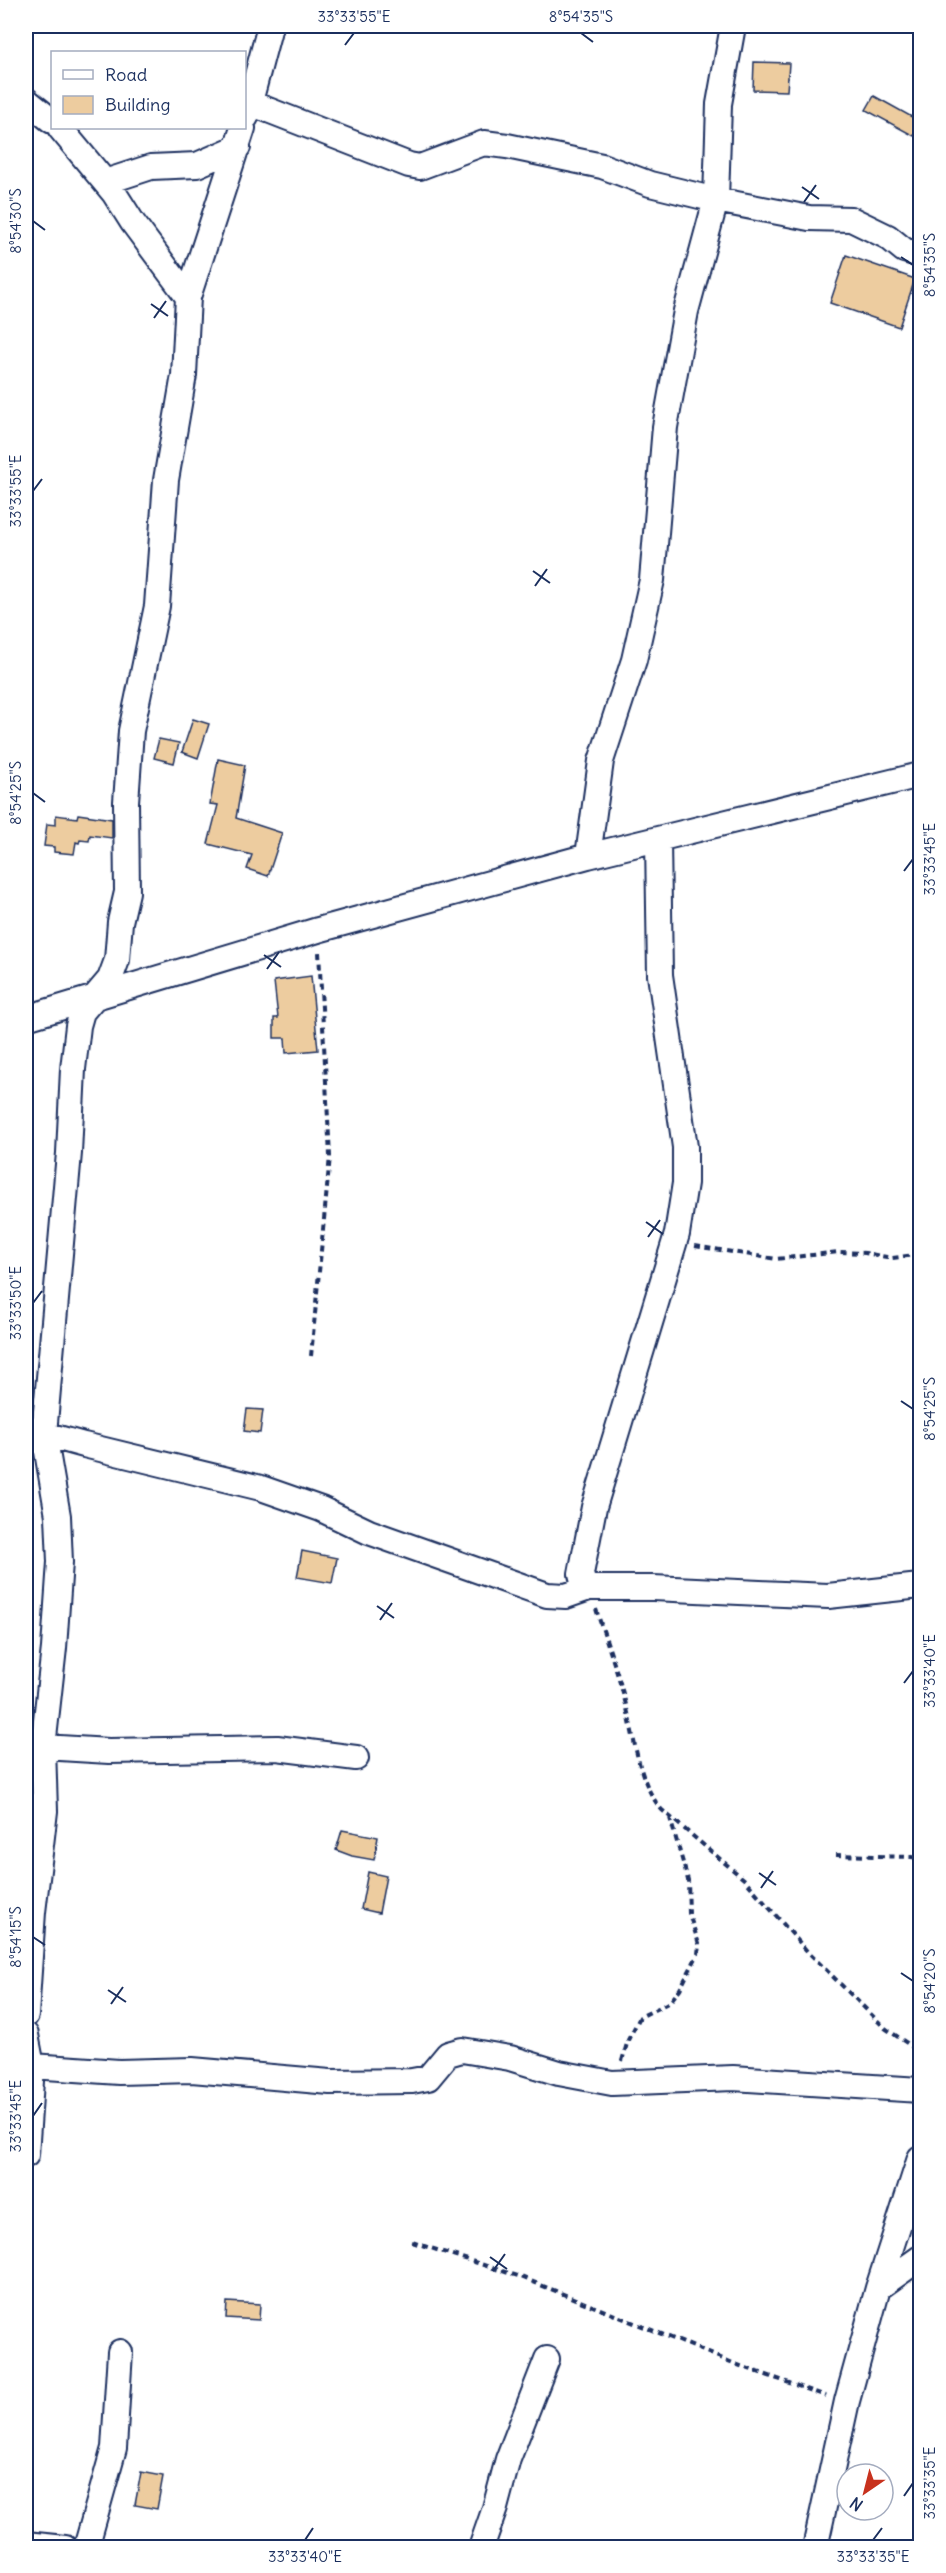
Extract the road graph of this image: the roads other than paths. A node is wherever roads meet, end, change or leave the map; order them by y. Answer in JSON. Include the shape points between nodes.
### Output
{"nodes":[{"id":1,"x":270,"y":26,"type":"edge"},
{"id":2,"x":733,"y":26,"type":"edge"},
{"id":3,"x":26,"y":100,"type":"edge"},
{"id":4,"x":247,"y":112,"type":"edge"},
{"id":5,"x":51,"y":120,"type":"edge"},
{"id":6,"x":61,"y":129,"type":"edge"},
{"id":7,"x":240,"y":137,"type":"edge"},
{"id":8,"x":105,"y":182,"type":"junction"},
{"id":9,"x":716,"y":200,"type":"junction"},
{"id":10,"x":921,"y":255,"type":"edge"},
{"id":11,"x":188,"y":297,"type":"junction"},
{"id":12,"x":921,"y":776,"type":"edge"},
{"id":13,"x":658,"y":840,"type":"junction"},
{"id":14,"x":588,"y":856,"type":"junction"},
{"id":15,"x":94,"y":997,"type":"junction"},
{"id":16,"x":26,"y":1018,"type":"edge"},
{"id":17,"x":34,"y":1430,"type":"edge"},
{"id":18,"x":921,"y":1586,"type":"edge"},
{"id":19,"x":590,"y":1588,"type":"junction"},
{"id":20,"x":43,"y":1747,"type":"junction"},
{"id":21,"x":356,"y":1758,"type":"dead end"},
{"id":22,"x":26,"y":2015,"type":"edge"},
{"id":23,"x":26,"y":2035,"type":"edge"},
{"id":24,"x":32,"y":2066,"type":"junction"},
{"id":25,"x":921,"y":2090,"type":"edge"},
{"id":26,"x":26,"y":2155,"type":"edge"},
{"id":27,"x":921,"y":2158,"type":"edge"},
{"id":28,"x":921,"y":2258,"type":"edge"},
{"id":29,"x":878,"y":2288,"type":"junction"},
{"id":30,"x":120,"y":2352,"type":"dead end"},
{"id":31,"x":547,"y":2359,"type":"dead end"},
{"id":32,"x":26,"y":2544,"type":"edge"},
{"id":33,"x":65,"y":2547,"type":"edge"},
{"id":34,"x":86,"y":2547,"type":"edge"},
{"id":35,"x":481,"y":2547,"type":"edge"},
{"id":36,"x":815,"y":2547,"type":"edge"}],
"edges":[{"from":1,"to":4,"type":"street"},
{"from":2,"to":9,"type":"street","via":[[719,104]]},
{"from":3,"to":5,"type":"street"},
{"from":4,"to":9,"type":"street","via":[[420,167],[484,143],[602,166],[650,184]]},
{"from":6,"to":8,"type":"street"},
{"from":7,"to":8,"type":"street","via":[[197,165],[151,168]]},
{"from":7,"to":11,"type":"street"},
{"from":8,"to":11,"type":"street"},
{"from":9,"to":10,"type":"street","via":[[809,218],[850,219],[888,237],[904,250]]},
{"from":9,"to":14,"type":"street","via":[[678,346],[665,427],[652,580],[633,660],[601,762]]},
{"from":11,"to":15,"type":"street","via":[[184,375],[166,480],[158,606],[131,731],[126,802],[127,892],[117,960],[110,979]]},
{"from":12,"to":13,"type":"street"},
{"from":13,"to":14,"type":"street"},
{"from":13,"to":19,"type":"street","via":[[660,975],[686,1148],[685,1183],[677,1234],[594,1507],[581,1574]]},
{"from":14,"to":15,"type":"street"},
{"from":15,"to":16,"type":"street"},
{"from":15,"to":17,"type":"street","via":[[82,1012],[78,1026],[69,1153]]},
{"from":17,"to":19,"type":"street","via":[[261,1488],[321,1509],[369,1532],[547,1595],[566,1596]]},
{"from":17,"to":20,"type":"street","via":[[58,1516],[60,1562]]},
{"from":18,"to":19,"type":"street","via":[[828,1596]]},
{"from":20,"to":21,"type":"street","via":[[109,1751],[277,1748]]},
{"from":20,"to":22,"type":"street","via":[[45,1811],[30,1933]]},
{"from":23,"to":24,"type":"street"},
{"from":24,"to":25,"type":"street","via":[[119,2072],[192,2070],[330,2082],[412,2081],[428,2078],[448,2054],[462,2050],[612,2083],[733,2078]]},
{"from":24,"to":26,"type":"street"},
{"from":27,"to":29,"type":"street"},
{"from":28,"to":29,"type":"street"},
{"from":29,"to":36,"type":"street","via":[[847,2401]]},
{"from":30,"to":34,"type":"street","via":[[114,2448]]},
{"from":31,"to":35,"type":"street","via":[[508,2459]]},
{"from":32,"to":33,"type":"street"}]}
